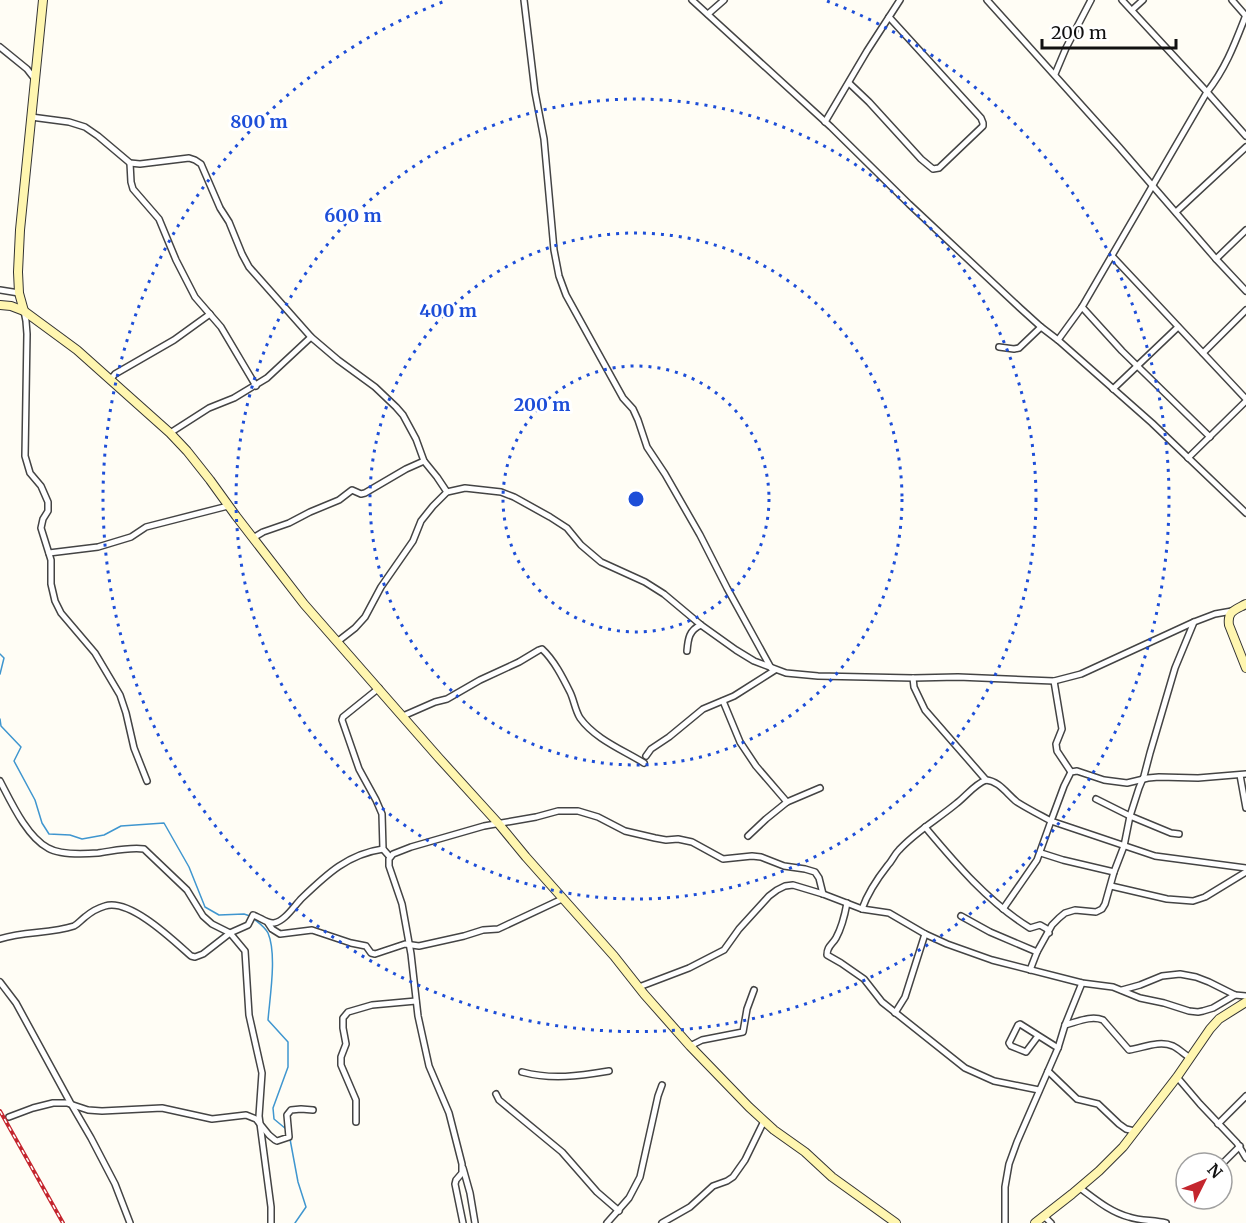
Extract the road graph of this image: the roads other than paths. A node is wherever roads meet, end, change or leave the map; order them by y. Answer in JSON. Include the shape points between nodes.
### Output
{"nodes":[{"id":1,"x":43,"y":0,"type":"edge"},
{"id":2,"x":524,"y":0,"type":"edge"},
{"id":3,"x":692,"y":0,"type":"edge"},
{"id":4,"x":724,"y":0,"type":"edge"},
{"id":5,"x":900,"y":0,"type":"edge"},
{"id":6,"x":987,"y":0,"type":"edge"},
{"id":7,"x":1091,"y":0,"type":"edge"},
{"id":8,"x":1122,"y":0,"type":"edge"},
{"id":9,"x":1143,"y":0,"type":"edge"},
{"id":10,"x":1232,"y":0,"type":"edge"},
{"id":11,"x":1132,"y":10,"type":"junction"},
{"id":12,"x":708,"y":14,"type":"junction"},
{"id":13,"x":1246,"y":16,"type":"edge"},
{"id":14,"x":889,"y":17,"type":"junction"},
{"id":15,"x":0,"y":47,"type":"edge"},
{"id":16,"x":1055,"y":74,"type":"junction"},
{"id":17,"x":34,"y":78,"type":"junction"},
{"id":18,"x":849,"y":83,"type":"junction"},
{"id":19,"x":1207,"y":92,"type":"junction"},
{"id":20,"x":31,"y":117,"type":"junction"},
{"id":21,"x":825,"y":122,"type":"junction"},
{"id":22,"x":1246,"y":136,"type":"edge"},
{"id":23,"x":1246,"y":147,"type":"edge"},
{"id":24,"x":130,"y":163,"type":"junction"},
{"id":25,"x":1153,"y":186,"type":"junction"},
{"id":26,"x":1176,"y":212,"type":"junction"},
{"id":27,"x":1246,"y":230,"type":"edge"},
{"id":28,"x":1112,"y":256,"type":"junction"},
{"id":29,"x":1216,"y":259,"type":"junction"},
{"id":30,"x":0,"y":290,"type":"edge"},
{"id":31,"x":1246,"y":291,"type":"edge"},
{"id":32,"x":19,"y":293,"type":"junction"},
{"id":33,"x":0,"y":304,"type":"edge"},
{"id":34,"x":1082,"y":307,"type":"junction"},
{"id":35,"x":1246,"y":310,"type":"edge"},
{"id":36,"x":24,"y":311,"type":"junction"},
{"id":37,"x":210,"y":314,"type":"junction"},
{"id":38,"x":1041,"y":327,"type":"junction"},
{"id":39,"x":1178,"y":327,"type":"junction"},
{"id":40,"x":311,"y":338,"type":"junction"},
{"id":41,"x":1058,"y":340,"type":"junction"},
{"id":42,"x":999,"y":347,"type":"dead end"},
{"id":43,"x":1203,"y":353,"type":"junction"},
{"id":44,"x":1137,"y":365,"type":"junction"},
{"id":45,"x":110,"y":380,"type":"junction"},
{"id":46,"x":256,"y":386,"type":"junction"},
{"id":47,"x":1113,"y":389,"type":"junction"},
{"id":48,"x":1246,"y":400,"type":"edge"},
{"id":49,"x":170,"y":433,"type":"junction"},
{"id":50,"x":1210,"y":437,"type":"junction"},
{"id":51,"x":1188,"y":458,"type":"junction"},
{"id":52,"x":424,"y":461,"type":"junction"},
{"id":53,"x":447,"y":492,"type":"junction"},
{"id":54,"x":228,"y":506,"type":"junction"},
{"id":55,"x":1246,"y":513,"type":"edge"},
{"id":56,"x":253,"y":538,"type":"junction"},
{"id":57,"x":50,"y":553,"type":"junction"},
{"id":58,"x":1246,"y":604,"type":"edge"},
{"id":59,"x":1232,"y":611,"type":"junction"},
{"id":60,"x":1194,"y":622,"type":"junction"},
{"id":61,"x":701,"y":625,"type":"junction"},
{"id":62,"x":338,"y":642,"type":"junction"},
{"id":63,"x":687,"y":651,"type":"dead end"},
{"id":64,"x":773,"y":669,"type":"junction"},
{"id":65,"x":1246,"y":669,"type":"edge"},
{"id":66,"x":913,"y":678,"type":"junction"},
{"id":67,"x":1054,"y":681,"type":"junction"},
{"id":68,"x":379,"y":688,"type":"junction"},
{"id":69,"x":723,"y":701,"type":"junction"},
{"id":70,"x":403,"y":716,"type":"junction"},
{"id":71,"x":646,"y":756,"type":"dead end"},
{"id":72,"x":644,"y":763,"type":"dead end"},
{"id":73,"x":1071,"y":772,"type":"junction"},
{"id":74,"x":1243,"y":775,"type":"edge"},
{"id":75,"x":1143,"y":779,"type":"junction"},
{"id":76,"x":986,"y":780,"type":"junction"},
{"id":77,"x":0,"y":781,"type":"edge"},
{"id":78,"x":147,"y":781,"type":"dead end"},
{"id":79,"x":820,"y":788,"type":"dead end"},
{"id":80,"x":1096,"y":799,"type":"dead end"},
{"id":81,"x":787,"y":802,"type":"junction"},
{"id":82,"x":1246,"y":808,"type":"edge"},
{"id":83,"x":1130,"y":816,"type":"junction"},
{"id":84,"x":1051,"y":821,"type":"junction"},
{"id":85,"x":498,"y":823,"type":"junction"},
{"id":86,"x":925,"y":827,"type":"junction"},
{"id":87,"x":1179,"y":834,"type":"dead end"},
{"id":88,"x":748,"y":836,"type":"dead end"},
{"id":89,"x":1124,"y":846,"type":"junction"},
{"id":90,"x":383,"y":849,"type":"junction"},
{"id":91,"x":1041,"y":853,"type":"junction"},
{"id":92,"x":390,"y":857,"type":"junction"},
{"id":93,"x":1246,"y":870,"type":"edge"},
{"id":94,"x":1114,"y":872,"type":"junction"},
{"id":95,"x":1111,"y":886,"type":"junction"},
{"id":96,"x":823,"y":894,"type":"junction"},
{"id":97,"x":562,"y":899,"type":"junction"},
{"id":98,"x":847,"y":903,"type":"junction"},
{"id":99,"x":862,"y":909,"type":"junction"},
{"id":100,"x":1003,"y":909,"type":"junction"},
{"id":101,"x":961,"y":916,"type":"dead end"},
{"id":102,"x":268,"y":923,"type":"junction"},
{"id":103,"x":230,"y":933,"type":"junction"},
{"id":104,"x":1048,"y":933,"type":"junction"},
{"id":105,"x":925,"y":934,"type":"junction"},
{"id":106,"x":0,"y":939,"type":"edge"},
{"id":107,"x":410,"y":945,"type":"junction"},
{"id":108,"x":1037,"y":952,"type":"junction"},
{"id":109,"x":1030,"y":970,"type":"junction"},
{"id":110,"x":0,"y":982,"type":"edge"},
{"id":111,"x":1082,"y":983,"type":"junction"},
{"id":112,"x":639,"y":987,"type":"junction"},
{"id":113,"x":754,"y":990,"type":"dead end"},
{"id":114,"x":1122,"y":990,"type":"junction"},
{"id":115,"x":1234,"y":995,"type":"junction"},
{"id":116,"x":1246,"y":996,"type":"edge"},
{"id":117,"x":416,"y":1001,"type":"junction"},
{"id":118,"x":1246,"y":1002,"type":"edge"},
{"id":119,"x":895,"y":1013,"type":"junction"},
{"id":120,"x":1065,"y":1025,"type":"junction"},
{"id":121,"x":1038,"y":1036,"type":"junction"},
{"id":122,"x":690,"y":1046,"type":"junction"},
{"id":123,"x":1058,"y":1048,"type":"junction"},
{"id":124,"x":1190,"y":1058,"type":"junction"},
{"id":125,"x":609,"y":1071,"type":"dead end"},
{"id":126,"x":1048,"y":1071,"type":"junction"},
{"id":127,"x":522,"y":1072,"type":"dead end"},
{"id":128,"x":1177,"y":1077,"type":"junction"},
{"id":129,"x":662,"y":1085,"type":"dead end"},
{"id":130,"x":1039,"y":1090,"type":"junction"},
{"id":131,"x":496,"y":1094,"type":"dead end"},
{"id":132,"x":1246,"y":1096,"type":"edge"},
{"id":133,"x":71,"y":1104,"type":"junction"},
{"id":134,"x":313,"y":1110,"type":"dead end"},
{"id":135,"x":9,"y":1117,"type":"dead end"},
{"id":136,"x":764,"y":1121,"type":"junction"},
{"id":137,"x":356,"y":1122,"type":"dead end"},
{"id":138,"x":260,"y":1124,"type":"junction"},
{"id":139,"x":1218,"y":1124,"type":"junction"},
{"id":140,"x":1134,"y":1131,"type":"junction"},
{"id":141,"x":1240,"y":1146,"type":"junction"},
{"id":142,"x":1234,"y":1152,"type":"edge"},
{"id":143,"x":1246,"y":1158,"type":"edge"},
{"id":144,"x":463,"y":1167,"type":"junction"},
{"id":145,"x":1080,"y":1188,"type":"junction"},
{"id":146,"x":618,"y":1211,"type":"junction"},
{"id":147,"x":1044,"y":1215,"type":"junction"},
{"id":148,"x":1127,"y":1220,"type":"edge"},
{"id":149,"x":893,"y":1222,"type":"edge"},
{"id":150,"x":130,"y":1223,"type":"edge"},
{"id":151,"x":271,"y":1223,"type":"edge"},
{"id":152,"x":463,"y":1223,"type":"edge"},
{"id":153,"x":475,"y":1223,"type":"edge"},
{"id":154,"x":608,"y":1223,"type":"edge"},
{"id":155,"x":662,"y":1223,"type":"edge"},
{"id":156,"x":1005,"y":1223,"type":"edge"},
{"id":157,"x":1035,"y":1223,"type":"edge"},
{"id":158,"x":1051,"y":1223,"type":"edge"},
{"id":159,"x":1166,"y":1223,"type":"edge"}],
"edges":[{"from":1,"to":17,"type":"street"},
{"from":2,"to":64,"type":"street","via":[[561,283],[623,398],[633,409],[647,447]]},
{"from":3,"to":12,"type":"street"},
{"from":4,"to":12,"type":"street"},
{"from":5,"to":14,"type":"street"},
{"from":6,"to":16,"type":"street"},
{"from":7,"to":16,"type":"street"},
{"from":8,"to":11,"type":"street"},
{"from":9,"to":11,"type":"street"},
{"from":10,"to":13,"type":"street"},
{"from":11,"to":19,"type":"street"},
{"from":12,"to":21,"type":"street"},
{"from":13,"to":19,"type":"street","via":[[1226,65]]},
{"from":14,"to":18,"type":"street"},
{"from":14,"to":18,"type":"street","via":[[981,118],[983,126],[939,168],[933,169]]},
{"from":15,"to":17,"type":"street"},
{"from":16,"to":25,"type":"street"},
{"from":17,"to":20,"type":"street"},
{"from":18,"to":21,"type":"street"},
{"from":19,"to":22,"type":"street"},
{"from":19,"to":25,"type":"street"},
{"from":20,"to":24,"type":"street","via":[[85,127]]},
{"from":20,"to":32,"type":"street","via":[[20,230]]},
{"from":21,"to":38,"type":"street"},
{"from":23,"to":26,"type":"street"},
{"from":24,"to":37,"type":"street","via":[[133,189],[159,219],[190,288]]},
{"from":24,"to":40,"type":"street","via":[[189,158],[201,164],[249,267]]},
{"from":25,"to":26,"type":"street"},
{"from":25,"to":28,"type":"street"},
{"from":26,"to":29,"type":"street"},
{"from":27,"to":29,"type":"street"},
{"from":28,"to":34,"type":"street"},
{"from":28,"to":39,"type":"street"},
{"from":29,"to":31,"type":"street"},
{"from":30,"to":32,"type":"street"},
{"from":32,"to":36,"type":"street"},
{"from":33,"to":36,"type":"street"},
{"from":34,"to":41,"type":"street"},
{"from":34,"to":44,"type":"street"},
{"from":35,"to":43,"type":"street"},
{"from":36,"to":45,"type":"street"},
{"from":36,"to":57,"type":"street","via":[[25,456],[48,502],[41,528]]},
{"from":37,"to":45,"type":"street"},
{"from":37,"to":46,"type":"street"},
{"from":38,"to":41,"type":"street"},
{"from":38,"to":42,"type":"street","via":[[1019,348]]},
{"from":39,"to":43,"type":"street"},
{"from":39,"to":44,"type":"street"},
{"from":40,"to":46,"type":"street"},
{"from":40,"to":52,"type":"street","via":[[396,407],[416,438]]},
{"from":41,"to":47,"type":"street"},
{"from":43,"to":48,"type":"street"},
{"from":44,"to":47,"type":"street"},
{"from":44,"to":50,"type":"street"},
{"from":45,"to":49,"type":"street"},
{"from":46,"to":49,"type":"street","via":[[209,408]]},
{"from":47,"to":51,"type":"street"},
{"from":48,"to":50,"type":"street"},
{"from":49,"to":54,"type":"street"},
{"from":50,"to":51,"type":"street"},
{"from":51,"to":55,"type":"street"},
{"from":52,"to":53,"type":"street"},
{"from":52,"to":56,"type":"street","via":[[361,494],[352,490],[339,500]]},
{"from":53,"to":61,"type":"street","via":[[473,488],[514,497],[567,528],[601,562],[645,582]]},
{"from":53,"to":62,"type":"street","via":[[421,521],[413,541],[365,617]]},
{"from":54,"to":56,"type":"street"},
{"from":54,"to":57,"type":"street","via":[[143,528],[131,537],[98,548]]},
{"from":56,"to":62,"type":"street"},
{"from":57,"to":78,"type":"street","via":[[55,601],[95,653],[120,695]]},
{"from":58,"to":59,"type":"street"},
{"from":59,"to":60,"type":"street"},
{"from":59,"to":65,"type":"street","via":[[1229,625]]},
{"from":60,"to":67,"type":"street","via":[[1082,674]]},
{"from":60,"to":75,"type":"street","via":[[1175,668]]},
{"from":61,"to":63,"type":"street","via":[[690,634]]},
{"from":61,"to":64,"type":"street","via":[[754,661]]},
{"from":62,"to":68,"type":"street"},
{"from":64,"to":66,"type":"street","via":[[818,676]]},
{"from":64,"to":69,"type":"street"},
{"from":66,"to":67,"type":"street"},
{"from":66,"to":76,"type":"street","via":[[926,710]]},
{"from":67,"to":73,"type":"street","via":[[1062,729],[1057,751]]},
{"from":68,"to":70,"type":"street"},
{"from":68,"to":90,"type":"street","via":[[342,720],[358,769],[382,814]]},
{"from":69,"to":71,"type":"street","via":[[703,709]]},
{"from":69,"to":81,"type":"street","via":[[740,742]]},
{"from":70,"to":72,"type":"street","via":[[447,699],[542,650],[565,683],[582,720],[605,740]]},
{"from":70,"to":85,"type":"street"},
{"from":73,"to":75,"type":"street","via":[[1114,782]]},
{"from":73,"to":84,"type":"street"},
{"from":74,"to":75,"type":"street"},
{"from":74,"to":82,"type":"street"},
{"from":75,"to":83,"type":"street"},
{"from":76,"to":84,"type":"street","via":[[995,782],[1019,803]]},
{"from":76,"to":86,"type":"street"},
{"from":77,"to":103,"type":"street","via":[[20,818],[47,848],[74,853],[144,849],[188,890],[203,916]]},
{"from":79,"to":81,"type":"street"},
{"from":80,"to":83,"type":"street"},
{"from":81,"to":88,"type":"street"},
{"from":83,"to":87,"type":"street"},
{"from":83,"to":89,"type":"street"},
{"from":84,"to":89,"type":"street"},
{"from":84,"to":91,"type":"street"},
{"from":85,"to":92,"type":"street","via":[[411,847]]},
{"from":85,"to":96,"type":"street","via":[[578,811],[625,831],[693,842],[723,859],[760,857],[812,871],[818,874]]},
{"from":85,"to":97,"type":"street"},
{"from":86,"to":99,"type":"street","via":[[897,852],[877,878]]},
{"from":86,"to":100,"type":"street","via":[[963,872]]},
{"from":89,"to":93,"type":"street","via":[[1155,856]]},
{"from":89,"to":94,"type":"street"},
{"from":90,"to":92,"type":"street"},
{"from":90,"to":102,"type":"street","via":[[336,866],[283,918]]},
{"from":91,"to":94,"type":"street"},
{"from":91,"to":100,"type":"street"},
{"from":92,"to":107,"type":"street"},
{"from":93,"to":95,"type":"street","via":[[1193,901]]},
{"from":94,"to":95,"type":"street"},
{"from":95,"to":104,"type":"street","via":[[1102,909],[1065,913]]},
{"from":96,"to":98,"type":"street"},
{"from":96,"to":112,"type":"street","via":[[793,885],[777,890],[724,950]]},
{"from":97,"to":107,"type":"street","via":[[498,929]]},
{"from":97,"to":112,"type":"street"},
{"from":98,"to":99,"type":"street"},
{"from":98,"to":119,"type":"street","via":[[836,939],[826,954],[864,979],[878,999]]},
{"from":99,"to":105,"type":"street","via":[[889,913]]},
{"from":100,"to":104,"type":"street","via":[[1030,928],[1040,925]]},
{"from":101,"to":108,"type":"street"},
{"from":102,"to":103,"type":"street","via":[[253,915],[248,925]]},
{"from":102,"to":107,"type":"street","via":[[280,934],[312,930],[366,946],[373,954]]},
{"from":103,"to":106,"type":"street","via":[[194,957],[138,914],[111,904],[96,909],[74,926]]},
{"from":103,"to":138,"type":"street","via":[[246,954],[249,1015],[262,1080]]},
{"from":104,"to":108,"type":"street"},
{"from":105,"to":109,"type":"street","via":[[969,953]]},
{"from":105,"to":119,"type":"street","via":[[905,997]]},
{"from":107,"to":117,"type":"street"},
{"from":108,"to":109,"type":"street"},
{"from":109,"to":111,"type":"street"},
{"from":110,"to":133,"type":"street","via":[[16,1003]]},
{"from":111,"to":114,"type":"street"},
{"from":111,"to":120,"type":"street"},
{"from":112,"to":122,"type":"street"},
{"from":113,"to":122,"type":"street","via":[[743,1032]]},
{"from":114,"to":115,"type":"street","via":[[1180,974],[1209,982]]},
{"from":114,"to":115,"type":"street","via":[[1198,1012]]},
{"from":115,"to":116,"type":"street"},
{"from":117,"to":137,"type":"street","via":[[372,1005],[348,1012],[343,1018],[346,1046],[341,1065],[356,1100]]},
{"from":117,"to":144,"type":"street","via":[[429,1066],[449,1113]]},
{"from":118,"to":124,"type":"street","via":[[1219,1019]]},
{"from":119,"to":130,"type":"street","via":[[965,1068],[994,1081]]},
{"from":120,"to":123,"type":"street"},
{"from":120,"to":124,"type":"street","via":[[1098,1018],[1129,1050],[1165,1044]]},
{"from":121,"to":121,"type":"street","via":[[1018,1024],[1009,1043],[1026,1052]]},
{"from":121,"to":123,"type":"street"},
{"from":122,"to":136,"type":"street"},
{"from":123,"to":126,"type":"street"},
{"from":124,"to":128,"type":"street"},
{"from":125,"to":127,"type":"street","via":[[570,1077]]},
{"from":126,"to":130,"type":"street"},
{"from":126,"to":140,"type":"street","via":[[1077,1099],[1098,1104],[1119,1124]]},
{"from":128,"to":139,"type":"street"},
{"from":128,"to":140,"type":"street"},
{"from":129,"to":146,"type":"street","via":[[642,1171]]},
{"from":130,"to":156,"type":"street","via":[[1009,1164]]},
{"from":131,"to":146,"type":"street","via":[[562,1152]]},
{"from":132,"to":139,"type":"street"},
{"from":133,"to":135,"type":"street","via":[[43,1105]]},
{"from":133,"to":138,"type":"street","via":[[102,1111],[162,1108],[212,1119],[246,1115]]},
{"from":133,"to":150,"type":"street","via":[[107,1168]]},
{"from":134,"to":138,"type":"street","via":[[291,1110],[287,1115],[290,1137],[282,1140],[272,1139]]},
{"from":136,"to":149,"type":"street"},
{"from":136,"to":155,"type":"street","via":[[733,1177],[713,1186],[690,1207]]},
{"from":138,"to":151,"type":"street"},
{"from":139,"to":141,"type":"street"},
{"from":140,"to":145,"type":"street","via":[[1123,1147]]},
{"from":141,"to":142,"type":"street"},
{"from":141,"to":143,"type":"street"},
{"from":144,"to":152,"type":"street","via":[[455,1185]]},
{"from":144,"to":153,"type":"street"},
{"from":145,"to":147,"type":"street"},
{"from":145,"to":148,"type":"street"},
{"from":146,"to":154,"type":"street"},
{"from":147,"to":157,"type":"street"},
{"from":147,"to":158,"type":"street"},
{"from":148,"to":159,"type":"street"}]}
